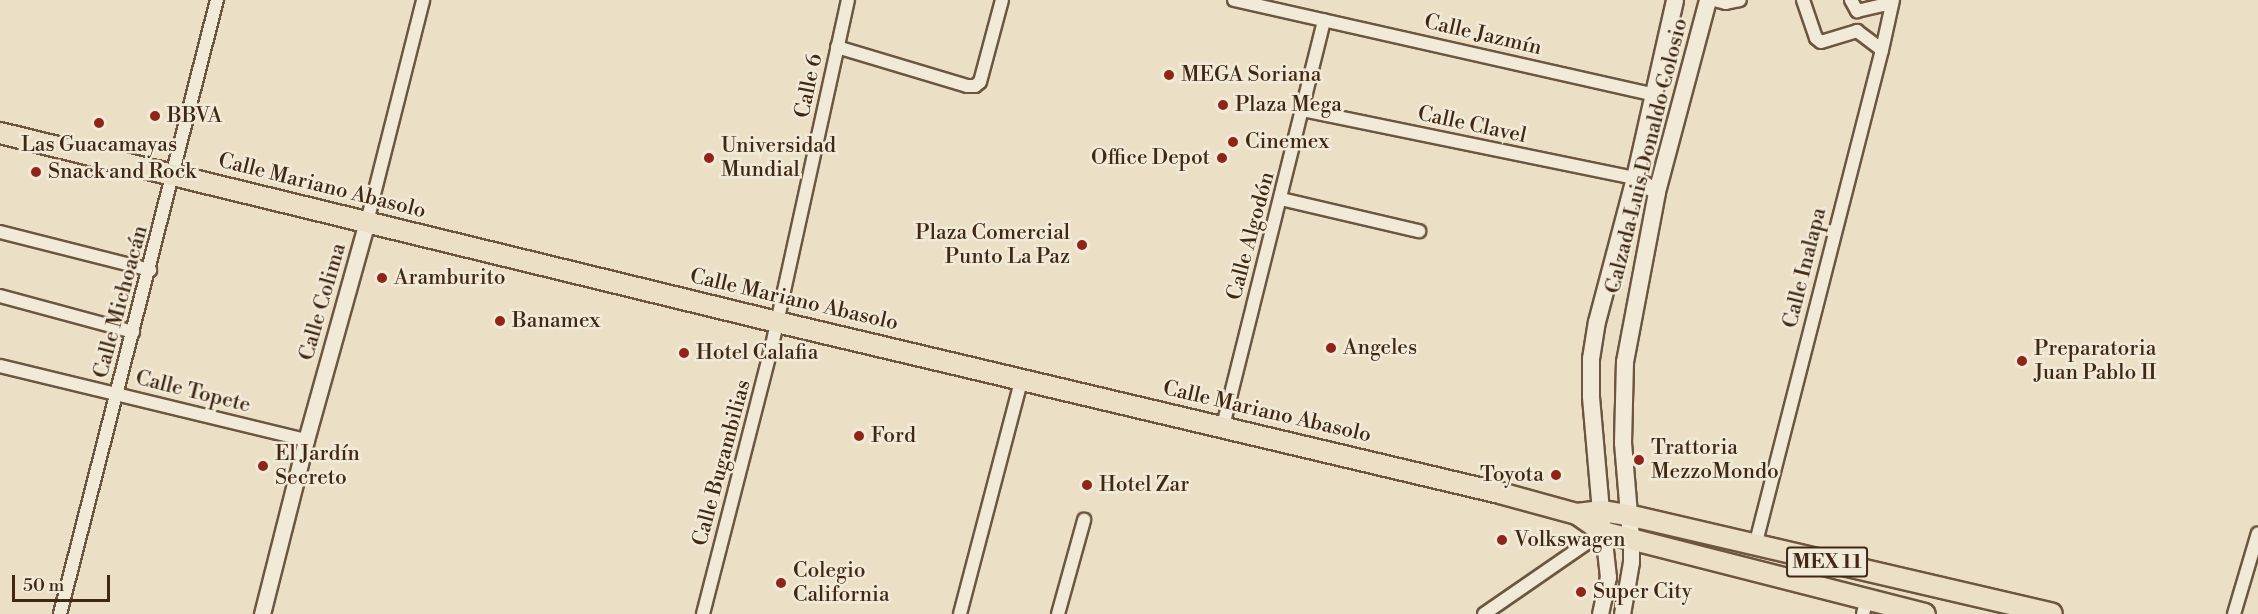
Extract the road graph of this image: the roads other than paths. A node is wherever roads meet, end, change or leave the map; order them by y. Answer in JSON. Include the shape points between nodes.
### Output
{"nodes":[{"id":1,"x":217,"y":0,"type":"edge"},
{"id":2,"x":423,"y":0,"type":"edge"},
{"id":3,"x":848,"y":0,"type":"edge"},
{"id":4,"x":1002,"y":0,"type":"edge"},
{"id":5,"x":1234,"y":0,"type":"edge"},
{"id":6,"x":1675,"y":0,"type":"edge"},
{"id":7,"x":1708,"y":0,"type":"edge"},
{"id":8,"x":1714,"y":0,"type":"edge"},
{"id":9,"x":1740,"y":0,"type":"edge"},
{"id":10,"x":1803,"y":0,"type":"edge"},
{"id":11,"x":1892,"y":2,"type":"edge"},
{"id":12,"x":1854,"y":5,"type":"edge"},
{"id":13,"x":1324,"y":20,"type":"junction"},
{"id":14,"x":1857,"y":31,"type":"junction"},
{"id":15,"x":837,"y":47,"type":"junction"},
{"id":16,"x":1882,"y":50,"type":"junction"},
{"id":17,"x":1652,"y":94,"type":"junction"},
{"id":18,"x":1303,"y":110,"type":"junction"},
{"id":19,"x":0,"y":133,"type":"edge"},
{"id":20,"x":174,"y":174,"type":"junction"},
{"id":21,"x":1635,"y":178,"type":"junction"},
{"id":22,"x":1657,"y":192,"type":"junction"},
{"id":23,"x":1281,"y":199,"type":"junction"},
{"id":24,"x":367,"y":222,"type":"junction"},
{"id":25,"x":1419,"y":231,"type":"dead end"},
{"id":26,"x":0,"y":232,"type":"edge"},
{"id":27,"x":150,"y":270,"type":"junction"},
{"id":28,"x":0,"y":296,"type":"edge"},
{"id":29,"x":777,"y":322,"type":"junction"},
{"id":30,"x":133,"y":332,"type":"junction"},
{"id":31,"x":0,"y":366,"type":"edge"},
{"id":32,"x":1022,"y":378,"type":"junction"},
{"id":33,"x":118,"y":393,"type":"junction"},
{"id":34,"x":1222,"y":426,"type":"junction"},
{"id":35,"x":306,"y":440,"type":"junction"},
{"id":36,"x":1602,"y":511,"type":"junction"},
{"id":37,"x":1577,"y":514,"type":"junction"},
{"id":38,"x":1628,"y":515,"type":"junction"},
{"id":39,"x":1084,"y":520,"type":"dead end"},
{"id":40,"x":1603,"y":532,"type":"junction"},
{"id":41,"x":2258,"y":533,"type":"edge"},
{"id":42,"x":1631,"y":538,"type":"junction"},
{"id":43,"x":1755,"y":546,"type":"junction"},
{"id":44,"x":1865,"y":606,"type":"edge"},
{"id":45,"x":60,"y":614,"type":"edge"},
{"id":46,"x":262,"y":614,"type":"edge"},
{"id":47,"x":703,"y":614,"type":"edge"},
{"id":48,"x":960,"y":614,"type":"edge"},
{"id":49,"x":1058,"y":614,"type":"edge"},
{"id":50,"x":1484,"y":614,"type":"edge"},
{"id":51,"x":1600,"y":614,"type":"edge"},
{"id":52,"x":1622,"y":614,"type":"edge"},
{"id":53,"x":1925,"y":614,"type":"edge"},
{"id":54,"x":2052,"y":614,"type":"edge"},
{"id":55,"x":2234,"y":614,"type":"edge"}],
"edges":[{"from":1,"to":20,"type":"street","name":"Calle Michoacán"},
{"from":2,"to":24,"type":"street","name":"Calle Colima"},
{"from":3,"to":15,"type":"street","name":"Calle 6"},
{"from":4,"to":15,"type":"street","via":[[980,82],[975,86]]},
{"from":5,"to":13,"type":"street","name":"Calle Jazmín"},
{"from":6,"to":17,"type":"main road","name":"Calzada Luis Donaldo Colosio"},
{"from":7,"to":22,"type":"main road","name":"Calzada Luis Donaldo Colosio"},
{"from":8,"to":9,"type":"street"},
{"from":10,"to":14,"type":"street","via":[[1816,39],[1821,42]]},
{"from":11,"to":12,"type":"street"},
{"from":11,"to":16,"type":"street","name":"Calle Inalapa"},
{"from":12,"to":14,"type":"street"},
{"from":13,"to":17,"type":"street","name":"Calle Jazmín"},
{"from":13,"to":18,"type":"street","name":"Calle Algodón"},
{"from":14,"to":16,"type":"street"},
{"from":15,"to":29,"type":"street","name":"Calle 6"},
{"from":16,"to":43,"type":"street","name":"Calle Inalapa"},
{"from":17,"to":21,"type":"main road","name":"Calzada Luis Donaldo Colosio"},
{"from":18,"to":21,"type":"street","name":"Calle Clavel"},
{"from":18,"to":23,"type":"street","name":"Calle Algodón"},
{"from":19,"to":20,"type":"main road","name":"Calle Mariano Abasolo","number":"MEX 11"},
{"from":20,"to":24,"type":"main road","name":"Calle Mariano Abasolo","number":"MEX 11"},
{"from":20,"to":27,"type":"street","name":"Calle Michoacán"},
{"from":21,"to":22,"type":"street"},
{"from":21,"to":36,"type":"main road","name":"Calzada Luis Donaldo Colosio","via":[[1591,359]]},
{"from":22,"to":38,"type":"main road","name":"Calzada Luis Donaldo Colosio","via":[[1624,362],[1623,443]]},
{"from":23,"to":25,"type":"street"},
{"from":23,"to":34,"type":"street","name":"Calle Algodón"},
{"from":24,"to":29,"type":"main road","name":"Calle Mariano Abasolo","number":"MEX 11"},
{"from":24,"to":35,"type":"street","name":"Calle Colima"},
{"from":26,"to":27,"type":"street"},
{"from":27,"to":30,"type":"street","name":"Calle Michoacán"},
{"from":28,"to":30,"type":"street"},
{"from":29,"to":32,"type":"main road","name":"Calle Mariano Abasolo","number":"MEX 11"},
{"from":29,"to":47,"type":"street","name":"Calle Bugambilias"},
{"from":30,"to":33,"type":"street","name":"Calle Michoacán"},
{"from":31,"to":33,"type":"street","name":"Calle Topete"},
{"from":32,"to":34,"type":"main road","name":"Calle Mariano Abasolo","number":"MEX 11"},
{"from":32,"to":48,"type":"street"},
{"from":33,"to":35,"type":"street","name":"Calle Topete"},
{"from":33,"to":45,"type":"street","name":"Calle Michoacán"},
{"from":34,"to":37,"type":"main road","name":"Calle Mariano Abasolo","number":"MEX 11"},
{"from":35,"to":46,"type":"street","name":"Calle Colima"},
{"from":36,"to":37,"type":"main road","number":"MEX 11"},
{"from":36,"to":38,"type":"main road","number":"MEX 11"},
{"from":36,"to":40,"type":"main road","name":"Calzada Luis Donaldo Colosio"},
{"from":37,"to":40,"type":"main road","number":"MEX 11"},
{"from":38,"to":42,"type":"main road","name":"Calzada Luis Donaldo Colosio"},
{"from":38,"to":43,"type":"main road","number":"MEX 11"},
{"from":39,"to":49,"type":"street"},
{"from":40,"to":42,"type":"main road","number":"MEX 11"},
{"from":40,"to":50,"type":"street"},
{"from":40,"to":51,"type":"street","via":[[1608,578]]},
{"from":41,"to":55,"type":"street"},
{"from":42,"to":44,"type":"main road","number":"MEX 11"},
{"from":42,"to":52,"type":"street"},
{"from":43,"to":54,"type":"main road","number":"MEX 11"},
{"from":44,"to":53,"type":"main road","number":"MEX 11"}]}
